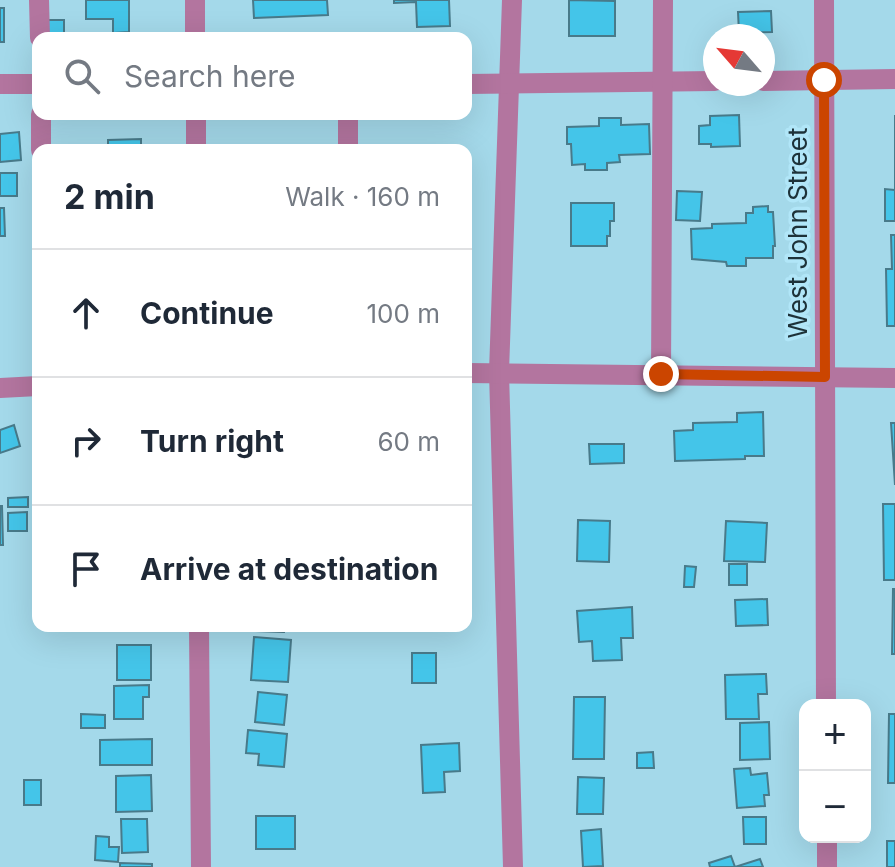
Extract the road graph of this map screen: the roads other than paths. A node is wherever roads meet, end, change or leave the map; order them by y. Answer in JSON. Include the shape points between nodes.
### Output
{"nodes":[{"id":1,"x":39,"y":0,"type":"edge"},
{"id":2,"x":195,"y":0,"type":"edge"},
{"id":3,"x":512,"y":0,"type":"edge"},
{"id":4,"x":663,"y":0,"type":"edge"},
{"id":5,"x":824,"y":0,"type":"edge"},
{"id":6,"x":40,"y":32,"type":"edge"},
{"id":7,"x":195,"y":32,"type":"edge"},
{"id":8,"x":895,"y":79,"type":"edge"},
{"id":9,"x":824,"y":80,"type":"junction"},
{"id":10,"x":703,"y":81,"type":"edge"},
{"id":11,"x":775,"y":81,"type":"edge"},
{"id":12,"x":661,"y":82,"type":"junction"},
{"id":13,"x":0,"y":84,"type":"edge"},
{"id":14,"x":32,"y":84,"type":"edge"},
{"id":15,"x":472,"y":84,"type":"edge"},
{"id":16,"x":509,"y":84,"type":"junction"},
{"id":17,"x":41,"y":120,"type":"edge"},
{"id":18,"x":196,"y":120,"type":"edge"},
{"id":19,"x":348,"y":120,"type":"edge"},
{"id":20,"x":41,"y":144,"type":"edge"},
{"id":21,"x":196,"y":144,"type":"edge"},
{"id":22,"x":348,"y":144,"type":"edge"},
{"id":23,"x":499,"y":372,"type":"junction"},
{"id":24,"x":472,"y":373,"type":"edge"},
{"id":25,"x":661,"y":374,"type":"junction"},
{"id":26,"x":825,"y":377,"type":"junction"},
{"id":27,"x":895,"y":378,"type":"edge"},
{"id":28,"x":32,"y":386,"type":"edge"},
{"id":29,"x":0,"y":388,"type":"edge"},
{"id":30,"x":199,"y":632,"type":"edge"},
{"id":31,"x":826,"y":699,"type":"edge"},
{"id":32,"x":827,"y":843,"type":"edge"},
{"id":33,"x":201,"y":867,"type":"edge"},
{"id":34,"x":513,"y":867,"type":"edge"},
{"id":35,"x":827,"y":867,"type":"edge"}],
"edges":[{"from":1,"to":6,"type":"street"},
{"from":2,"to":7,"type":"street"},
{"from":3,"to":16,"type":"street"},
{"from":4,"to":12,"type":"street"},
{"from":5,"to":9,"type":"street","name":"West John Street"},
{"from":8,"to":9,"type":"street"},
{"from":9,"to":11,"type":"street"},
{"from":9,"to":26,"type":"street","name":"West John Street"},
{"from":10,"to":12,"type":"street"},
{"from":12,"to":16,"type":"street"},
{"from":12,"to":25,"type":"street"},
{"from":13,"to":14,"type":"street"},
{"from":15,"to":16,"type":"street"},
{"from":16,"to":23,"type":"street"},
{"from":17,"to":20,"type":"street"},
{"from":18,"to":21,"type":"street"},
{"from":19,"to":22,"type":"street"},
{"from":23,"to":24,"type":"street"},
{"from":23,"to":25,"type":"street"},
{"from":23,"to":34,"type":"street"},
{"from":25,"to":26,"type":"street"},
{"from":26,"to":27,"type":"street"},
{"from":26,"to":31,"type":"street","name":"West John Street"},
{"from":28,"to":29,"type":"street"},
{"from":30,"to":33,"type":"street"},
{"from":32,"to":35,"type":"street"}]}
